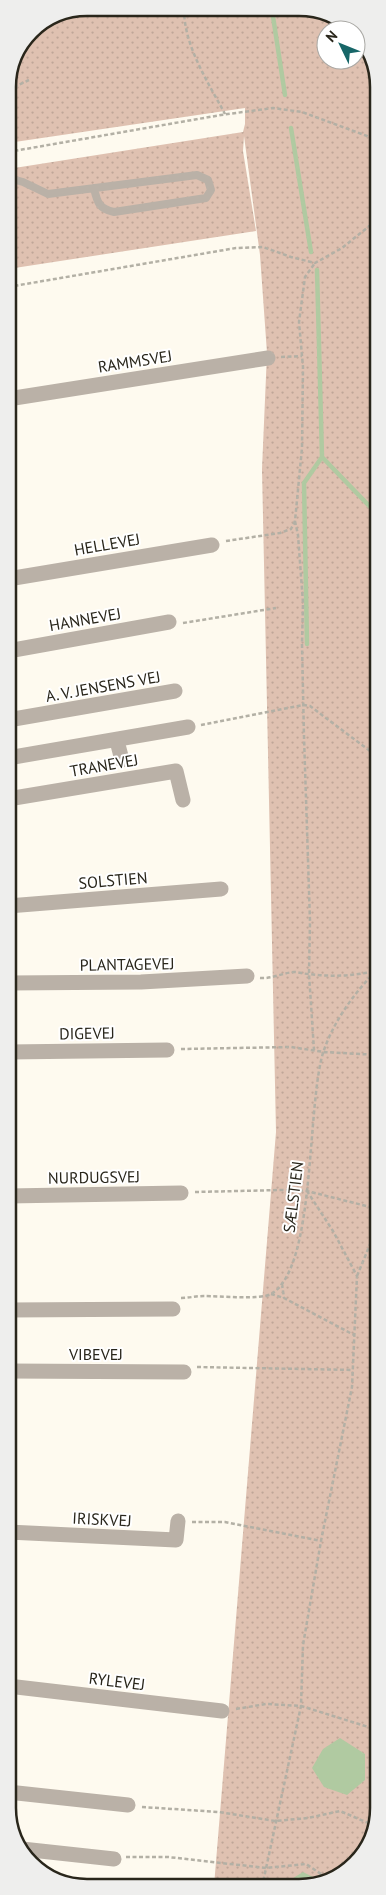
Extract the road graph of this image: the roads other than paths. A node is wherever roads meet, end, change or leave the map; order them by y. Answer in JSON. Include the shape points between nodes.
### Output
{"nodes":[{"id":1,"x":16,"y":180,"type":"edge"},
{"id":2,"x":94,"y":188,"type":"junction"},
{"id":3,"x":268,"y":358,"type":"road end"},
{"id":4,"x":16,"y":398,"type":"edge"},
{"id":5,"x":212,"y":545,"type":"road end"},
{"id":6,"x":16,"y":578,"type":"edge"},
{"id":7,"x":169,"y":622,"type":"road end"},
{"id":8,"x":16,"y":650,"type":"edge"},
{"id":9,"x":175,"y":691,"type":"dead end"},
{"id":10,"x":16,"y":719,"type":"edge"},
{"id":11,"x":188,"y":727,"type":"road end"},
{"id":12,"x":117,"y":741,"type":"junction"},
{"id":13,"x":16,"y":757,"type":"edge"},
{"id":14,"x":122,"y":760,"type":"dead end"},
{"id":15,"x":16,"y":798,"type":"edge"},
{"id":16,"x":183,"y":800,"type":"dead end"},
{"id":17,"x":221,"y":889,"type":"dead end"},
{"id":18,"x":16,"y":905,"type":"edge"},
{"id":19,"x":247,"y":976,"type":"road end"},
{"id":20,"x":16,"y":983,"type":"edge"},
{"id":21,"x":167,"y":1050,"type":"road end"},
{"id":22,"x":16,"y":1052,"type":"edge"},
{"id":23,"x":181,"y":1193,"type":"road end"},
{"id":24,"x":16,"y":1196,"type":"edge"},
{"id":25,"x":176,"y":1304,"type":"road end"},
{"id":26,"x":16,"y":1310,"type":"edge"},
{"id":27,"x":16,"y":1372,"type":"edge"},
{"id":28,"x":184,"y":1372,"type":"road end"},
{"id":29,"x":178,"y":1521,"type":"road end"},
{"id":30,"x":16,"y":1532,"type":"edge"},
{"id":31,"x":16,"y":1687,"type":"edge"},
{"id":32,"x":222,"y":1711,"type":"road end"},
{"id":33,"x":16,"y":1793,"type":"edge"},
{"id":34,"x":128,"y":1806,"type":"road end"},
{"id":35,"x":30,"y":1850,"type":"edge"},
{"id":36,"x":114,"y":1860,"type":"road end"}],
"edges":[{"from":1,"to":2,"type":"lane","via":[[48,194]]},
{"from":2,"to":2,"type":"lane","via":[[98,202],[105,210],[114,212],[206,198],[210,190],[208,180],[197,175]]},
{"from":3,"to":4,"type":"street","name":"RAMMSVEJ"},
{"from":5,"to":6,"type":"street","name":"HELLEVEJ"},
{"from":7,"to":8,"type":"street","name":"HANNEVEJ"},
{"from":9,"to":10,"type":"street","name":"A. V. JENSENS VEJ"},
{"from":11,"to":12,"type":"street"},
{"from":12,"to":13,"type":"street"},
{"from":12,"to":14,"type":"street"},
{"from":15,"to":16,"type":"street","name":"TRANEVEJ","via":[[176,771]]},
{"from":17,"to":18,"type":"street","name":"SOLSTIEN"},
{"from":19,"to":20,"type":"street","name":"PLANTAGEVEJ","via":[[141,982]]},
{"from":21,"to":22,"type":"street","name":"DIGEVEJ"},
{"from":23,"to":24,"type":"street","name":"NURDUGSVEJ"},
{"from":25,"to":26,"type":"street"},
{"from":27,"to":28,"type":"street","name":"VIBEVEJ"},
{"from":29,"to":30,"type":"street","name":"IRISKVEJ","via":[[176,1540]]},
{"from":31,"to":32,"type":"street","name":"RYLEVEJ"},
{"from":33,"to":34,"type":"street"},
{"from":35,"to":36,"type":"street"}]}
